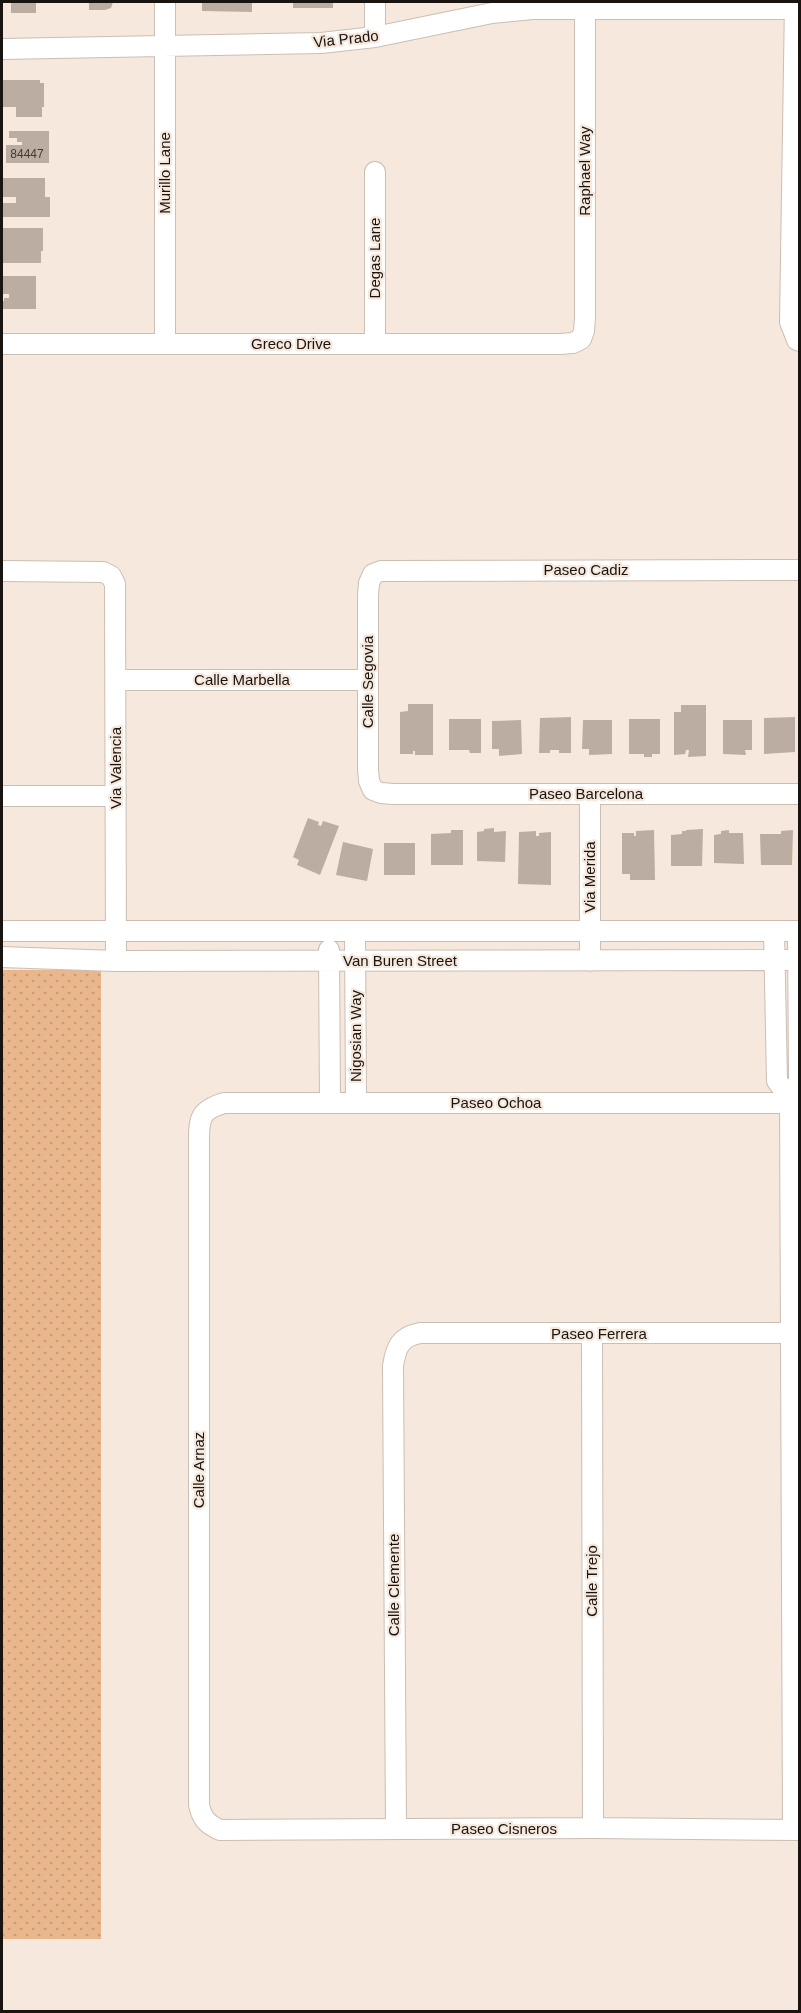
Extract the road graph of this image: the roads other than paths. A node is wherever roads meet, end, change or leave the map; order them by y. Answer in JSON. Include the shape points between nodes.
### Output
{"nodes":[{"id":1,"x":165,"y":2,"type":"edge"},
{"id":2,"x":375,"y":2,"type":"edge"},
{"id":3,"x":585,"y":5,"type":"edge"},
{"id":4,"x":796,"y":6,"type":"edge"},
{"id":5,"x":375,"y":37,"type":"junction"},
{"id":6,"x":165,"y":45,"type":"junction"},
{"id":7,"x":2,"y":49,"type":"edge"},
{"id":8,"x":375,"y":172,"type":"dead end"},
{"id":9,"x":580,"y":339,"type":"joint"},
{"id":10,"x":800,"y":341,"type":"edge"},
{"id":11,"x":2,"y":344,"type":"edge"},
{"id":12,"x":165,"y":344,"type":"junction"},
{"id":13,"x":375,"y":344,"type":"junction"},
{"id":14,"x":800,"y":570,"type":"edge"},
{"id":15,"x":2,"y":571,"type":"edge"},
{"id":16,"x":373,"y":574,"type":"joint"},
{"id":17,"x":116,"y":680,"type":"junction"},
{"id":18,"x":368,"y":680,"type":"junction"},
{"id":19,"x":373,"y":790,"type":"joint"},
{"id":20,"x":590,"y":794,"type":"junction"},
{"id":21,"x":800,"y":794,"type":"edge"},
{"id":22,"x":2,"y":796,"type":"edge"},
{"id":23,"x":116,"y":796,"type":"junction"},
{"id":24,"x":2,"y":931,"type":"edge"},
{"id":25,"x":116,"y":931,"type":"junction"},
{"id":26,"x":774,"y":931,"type":"junction"},
{"id":27,"x":799,"y":931,"type":"edge"},
{"id":28,"x":328,"y":932,"type":"junction"},
{"id":29,"x":355,"y":932,"type":"junction"},
{"id":30,"x":590,"y":932,"type":"junction"},
{"id":31,"x":2,"y":957,"type":"edge"},
{"id":32,"x":774,"y":960,"type":"junction"},
{"id":33,"x":799,"y":960,"type":"edge"},
{"id":34,"x":116,"y":961,"type":"junction"},
{"id":35,"x":329,"y":961,"type":"junction"},
{"id":36,"x":590,"y":961,"type":"junction"},
{"id":37,"x":356,"y":962,"type":"junction"},
{"id":38,"x":790,"y":1100,"type":"junction"},
{"id":39,"x":330,"y":1103,"type":"junction"},
{"id":40,"x":356,"y":1103,"type":"junction"},
{"id":41,"x":205,"y":1112,"type":"joint"},
{"id":42,"x":795,"y":1333,"type":"edge"},
{"id":43,"x":592,"y":1334,"type":"junction"},
{"id":44,"x":401,"y":1342,"type":"joint"},
{"id":45,"x":210,"y":1826,"type":"joint"},
{"id":46,"x":592,"y":1828,"type":"junction"},
{"id":47,"x":396,"y":1829,"type":"junction"},
{"id":48,"x":796,"y":1830,"type":"edge"}],
"edges":[{"from":1,"to":6,"type":"street","name":"Murillo Lane"},
{"from":2,"to":5,"type":"street"},
{"from":3,"to":4,"type":"street","name":"Via Prado","via":[[688,9]]},
{"from":3,"to":5,"type":"street","name":"Via Prado","via":[[492,13]]},
{"from":3,"to":9,"type":"street","name":"Raphael Way","via":[[585,318]]},
{"from":4,"to":10,"type":"street","via":[[790,322],[796,340]]},
{"from":5,"to":6,"type":"street","name":"Via Prado","via":[[286,45]]},
{"from":6,"to":7,"type":"street","name":"Via Prado"},
{"from":6,"to":12,"type":"street","name":"Murillo Lane"},
{"from":8,"to":13,"type":"street","name":"Degas Lane"},
{"from":9,"to":13,"type":"street","name":"Greco Drive","via":[[560,344]]},
{"from":11,"to":12,"type":"street","name":"Greco Drive"},
{"from":12,"to":13,"type":"street","name":"Greco Drive"},
{"from":14,"to":16,"type":"street","name":"Paseo Cadiz","via":[[393,570]]},
{"from":15,"to":17,"type":"street","name":"Via Valencia","via":[[91,571],[111,576],[115,584]]},
{"from":16,"to":18,"type":"street","name":"Calle Segovia","via":[[368,595]]},
{"from":17,"to":18,"type":"street","name":"Calle Marbella"},
{"from":17,"to":23,"type":"street","name":"Via Valencia"},
{"from":18,"to":19,"type":"street","name":"Calle Segovia","via":[[368,769]]},
{"from":19,"to":20,"type":"street","name":"Paseo Barcelona","via":[[393,794]]},
{"from":20,"to":21,"type":"street","name":"Paseo Barcelona"},
{"from":20,"to":30,"type":"street","name":"Via Merida"},
{"from":22,"to":23,"type":"street"},
{"from":23,"to":25,"type":"street","name":"Via Valencia"},
{"from":24,"to":25,"type":"street","name":"Van Buren Street"},
{"from":25,"to":28,"type":"street","name":"Van Buren Street"},
{"from":25,"to":34,"type":"street","name":"Via Valencia"},
{"from":26,"to":27,"type":"street","name":"Van Buren Street"},
{"from":26,"to":30,"type":"street","name":"Van Buren Street"},
{"from":26,"to":32,"type":"street"},
{"from":27,"to":33,"type":"street"},
{"from":28,"to":29,"type":"street","name":"Van Buren Street"},
{"from":28,"to":35,"type":"street","name":"Nigosian Way"},
{"from":29,"to":30,"type":"street","name":"Van Buren Street"},
{"from":29,"to":37,"type":"street","name":"Nigosian Way"},
{"from":30,"to":36,"type":"street","name":"Via Merida"},
{"from":31,"to":34,"type":"street","name":"Van Buren Street"},
{"from":32,"to":33,"type":"street","name":"Van Buren Street"},
{"from":32,"to":36,"type":"street","name":"Van Buren Street"},
{"from":32,"to":38,"type":"street","via":[[777,1081]]},
{"from":33,"to":38,"type":"street","via":[[799,1081]]},
{"from":34,"to":35,"type":"street","name":"Van Buren Street"},
{"from":35,"to":37,"type":"street","name":"Van Buren Street"},
{"from":35,"to":39,"type":"street","name":"Nigosian Way"},
{"from":36,"to":37,"type":"street","name":"Van Buren Street"},
{"from":37,"to":40,"type":"street","name":"Nigosian Way"},
{"from":38,"to":40,"type":"street","name":"Paseo Ochoa"},
{"from":38,"to":42,"type":"street"},
{"from":39,"to":40,"type":"street","name":"Paseo Ochoa"},
{"from":39,"to":41,"type":"street","name":"Paseo Ochoa","via":[[224,1103]]},
{"from":41,"to":45,"type":"street","name":"Calle Arnaz","via":[[199,1122],[198,1140],[198,1805]]},
{"from":42,"to":43,"type":"street","name":"Paseo Ferrera"},
{"from":42,"to":48,"type":"street"},
{"from":43,"to":44,"type":"street","name":"Paseo Ferrera","via":[[420,1333]]},
{"from":43,"to":46,"type":"street","name":"Calle Trejo"},
{"from":44,"to":47,"type":"street","name":"Calle Clemente","via":[[393,1366]]},
{"from":45,"to":47,"type":"street","name":"Paseo Cisneros","via":[[220,1830]]},
{"from":46,"to":47,"type":"street","name":"Paseo Cisneros"},
{"from":46,"to":48,"type":"street","name":"Paseo Cisneros"}]}
